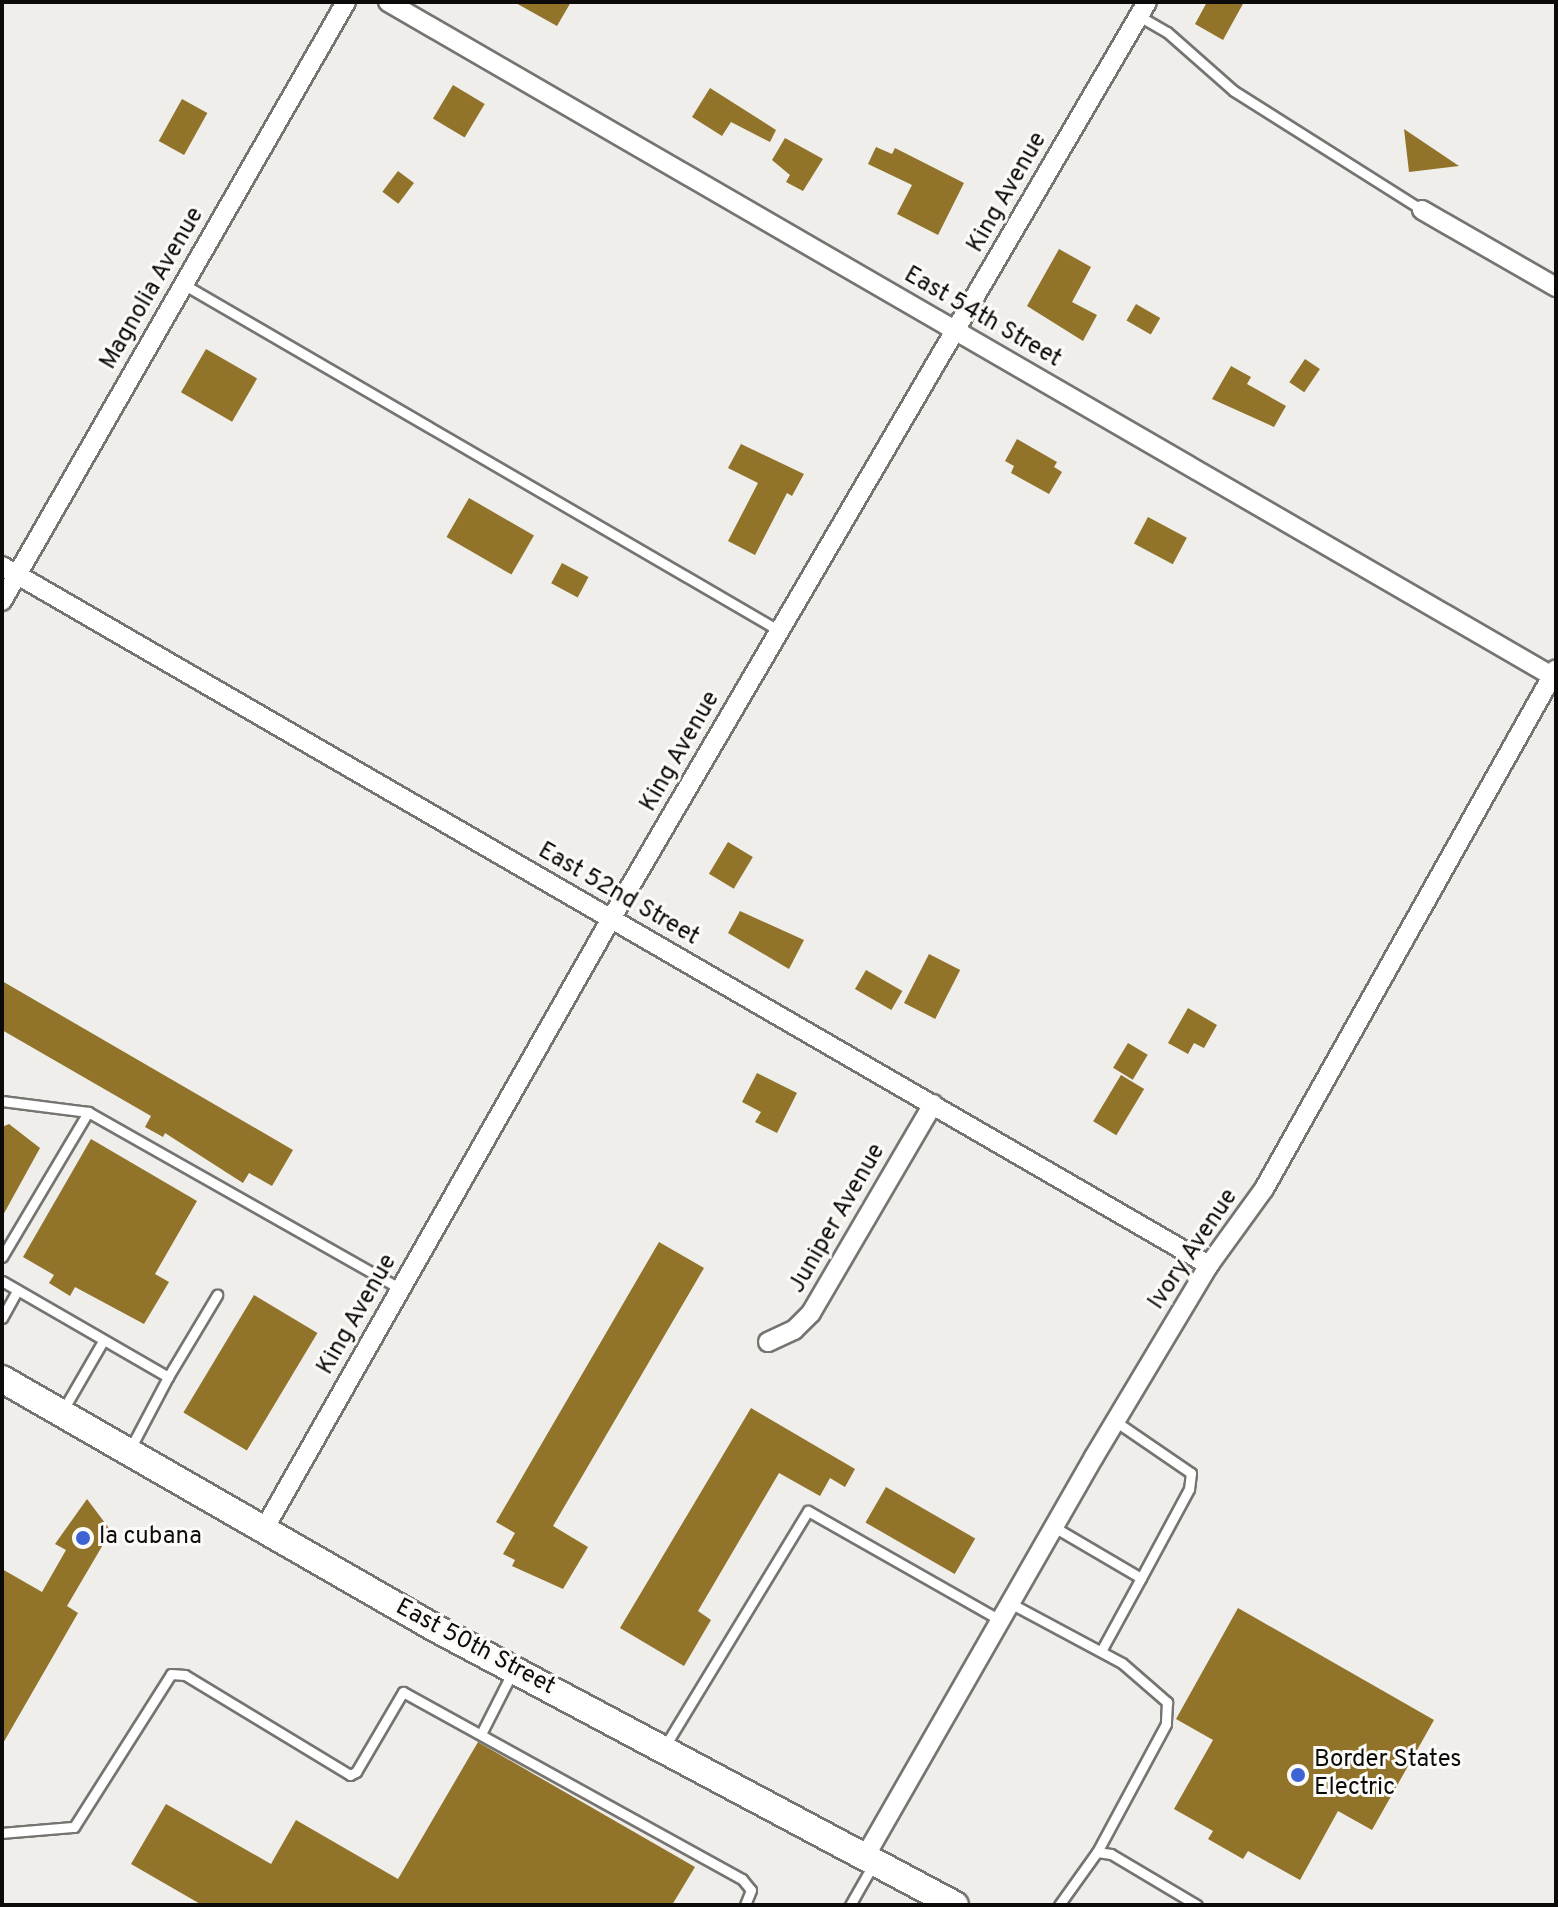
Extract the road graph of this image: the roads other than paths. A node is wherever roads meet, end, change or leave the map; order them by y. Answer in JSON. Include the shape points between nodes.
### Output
{"nodes":[{"id":1,"x":346,"y":2,"type":"edge"},
{"id":2,"x":388,"y":2,"type":"edge"},
{"id":3,"x":1143,"y":9,"type":"edge"},
{"id":4,"x":1422,"y":210,"type":"joint"},
{"id":5,"x":183,"y":284,"type":"junction"},
{"id":6,"x":1556,"y":287,"type":"edge"},
{"id":7,"x":955,"y":330,"type":"junction"},
{"id":8,"x":10,"y":571,"type":"edge"},
{"id":9,"x":2,"y":601,"type":"edge"},
{"id":10,"x":780,"y":631,"type":"junction"},
{"id":11,"x":1554,"y":672,"type":"edge"},
{"id":12,"x":611,"y":919,"type":"junction"},
{"id":13,"x":2,"y":1101,"type":"edge"},
{"id":14,"x":933,"y":1104,"type":"junction"},
{"id":15,"x":88,"y":1112,"type":"junction"},
{"id":16,"x":2,"y":1257,"type":"edge"},
{"id":17,"x":1209,"y":1265,"type":"junction"},
{"id":18,"x":2,"y":1281,"type":"edge"},
{"id":19,"x":401,"y":1289,"type":"junction"},
{"id":20,"x":17,"y":1291,"type":"junction"},
{"id":21,"x":217,"y":1295,"type":"dead end"},
{"id":22,"x":2,"y":1318,"type":"edge"},
{"id":23,"x":103,"y":1341,"type":"junction"},
{"id":24,"x":768,"y":1342,"type":"dead end"},
{"id":25,"x":168,"y":1377,"type":"junction"},
{"id":26,"x":2,"y":1379,"type":"edge"},
{"id":27,"x":62,"y":1413,"type":"junction"},
{"id":28,"x":1115,"y":1421,"type":"junction"},
{"id":29,"x":128,"y":1452,"type":"junction"},
{"id":30,"x":1053,"y":1527,"type":"junction"},
{"id":31,"x":263,"y":1531,"type":"junction"},
{"id":32,"x":1141,"y":1578,"type":"junction"},
{"id":33,"x":1010,"y":1603,"type":"junction"},
{"id":34,"x":1000,"y":1620,"type":"junction"},
{"id":35,"x":1101,"y":1651,"type":"junction"},
{"id":36,"x":514,"y":1670,"type":"junction"},
{"id":37,"x":481,"y":1734,"type":"junction"},
{"id":38,"x":664,"y":1749,"type":"junction"},
{"id":39,"x":2,"y":1833,"type":"edge"},
{"id":40,"x":1097,"y":1852,"type":"junction"},
{"id":41,"x":871,"y":1858,"type":"junction"},
{"id":42,"x":745,"y":1905,"type":"edge"},
{"id":43,"x":850,"y":1905,"type":"edge"},
{"id":44,"x":955,"y":1905,"type":"edge"},
{"id":45,"x":1059,"y":1905,"type":"edge"},
{"id":46,"x":1197,"y":1905,"type":"edge"}],
"edges":[{"from":1,"to":5,"type":"street","name":"Magnolia Avenue"},
{"from":2,"to":7,"type":"street","name":"East 54th Street"},
{"from":3,"to":4,"type":"lane","via":[[1234,91]]},
{"from":3,"to":7,"type":"street","name":"King Avenue"},
{"from":4,"to":6,"type":"street"},
{"from":5,"to":8,"type":"street","name":"Magnolia Avenue"},
{"from":5,"to":10,"type":"lane"},
{"from":7,"to":10,"type":"street","name":"King Avenue"},
{"from":7,"to":11,"type":"street","name":"East 54th Street"},
{"from":8,"to":9,"type":"street","name":"Magnolia Avenue"},
{"from":8,"to":12,"type":"street","name":"East 52nd Street"},
{"from":10,"to":12,"type":"street","name":"King Avenue"},
{"from":11,"to":17,"type":"street","name":"Ivory Avenue","via":[[1264,1189]]},
{"from":12,"to":14,"type":"street","name":"East 52nd Street"},
{"from":12,"to":19,"type":"street","name":"King Avenue"},
{"from":13,"to":15,"type":"lane"},
{"from":14,"to":17,"type":"street","name":"East 52nd Street"},
{"from":14,"to":24,"type":"street","name":"Juniper Avenue","via":[[811,1313],[794,1330]]},
{"from":15,"to":16,"type":"lane"},
{"from":15,"to":19,"type":"lane"},
{"from":17,"to":28,"type":"street","name":"Ivory Avenue"},
{"from":18,"to":20,"type":"lane"},
{"from":19,"to":31,"type":"street","name":"King Avenue"},
{"from":20,"to":22,"type":"lane"},
{"from":20,"to":23,"type":"lane"},
{"from":21,"to":25,"type":"lane"},
{"from":23,"to":25,"type":"lane"},
{"from":23,"to":27,"type":"lane"},
{"from":25,"to":29,"type":"lane"},
{"from":26,"to":27,"type":"main road","name":"East 50th Street"},
{"from":27,"to":29,"type":"main road","name":"East 50th Street"},
{"from":28,"to":30,"type":"street","name":"Ivory Avenue"},
{"from":28,"to":32,"type":"lane","via":[[1191,1473],[1189,1489]]},
{"from":29,"to":31,"type":"main road","name":"East 50th Street"},
{"from":30,"to":32,"type":"lane"},
{"from":30,"to":33,"type":"street","name":"Ivory Avenue"},
{"from":31,"to":36,"type":"main road","name":"East 50th Street"},
{"from":32,"to":35,"type":"lane"},
{"from":33,"to":34,"type":"street","name":"Ivory Avenue"},
{"from":33,"to":35,"type":"lane"},
{"from":34,"to":38,"type":"lane","via":[[808,1511]]},
{"from":34,"to":41,"type":"street","name":"Ivory Avenue"},
{"from":35,"to":40,"type":"lane","via":[[1167,1702],[1166,1724]]},
{"from":36,"to":37,"type":"lane"},
{"from":36,"to":38,"type":"main road","name":"East 50th Street"},
{"from":37,"to":39,"type":"lane","via":[[403,1692],[350,1775],[185,1675],[171,1674],[74,1827]]},
{"from":37,"to":42,"type":"lane","via":[[742,1879],[751,1890]]},
{"from":38,"to":41,"type":"main road","name":"East 50th Street"},
{"from":40,"to":45,"type":"lane"},
{"from":40,"to":46,"type":"lane","via":[[1111,1854]]},
{"from":41,"to":43,"type":"lane"},
{"from":41,"to":44,"type":"main road","name":"East 50th Street"}]}
